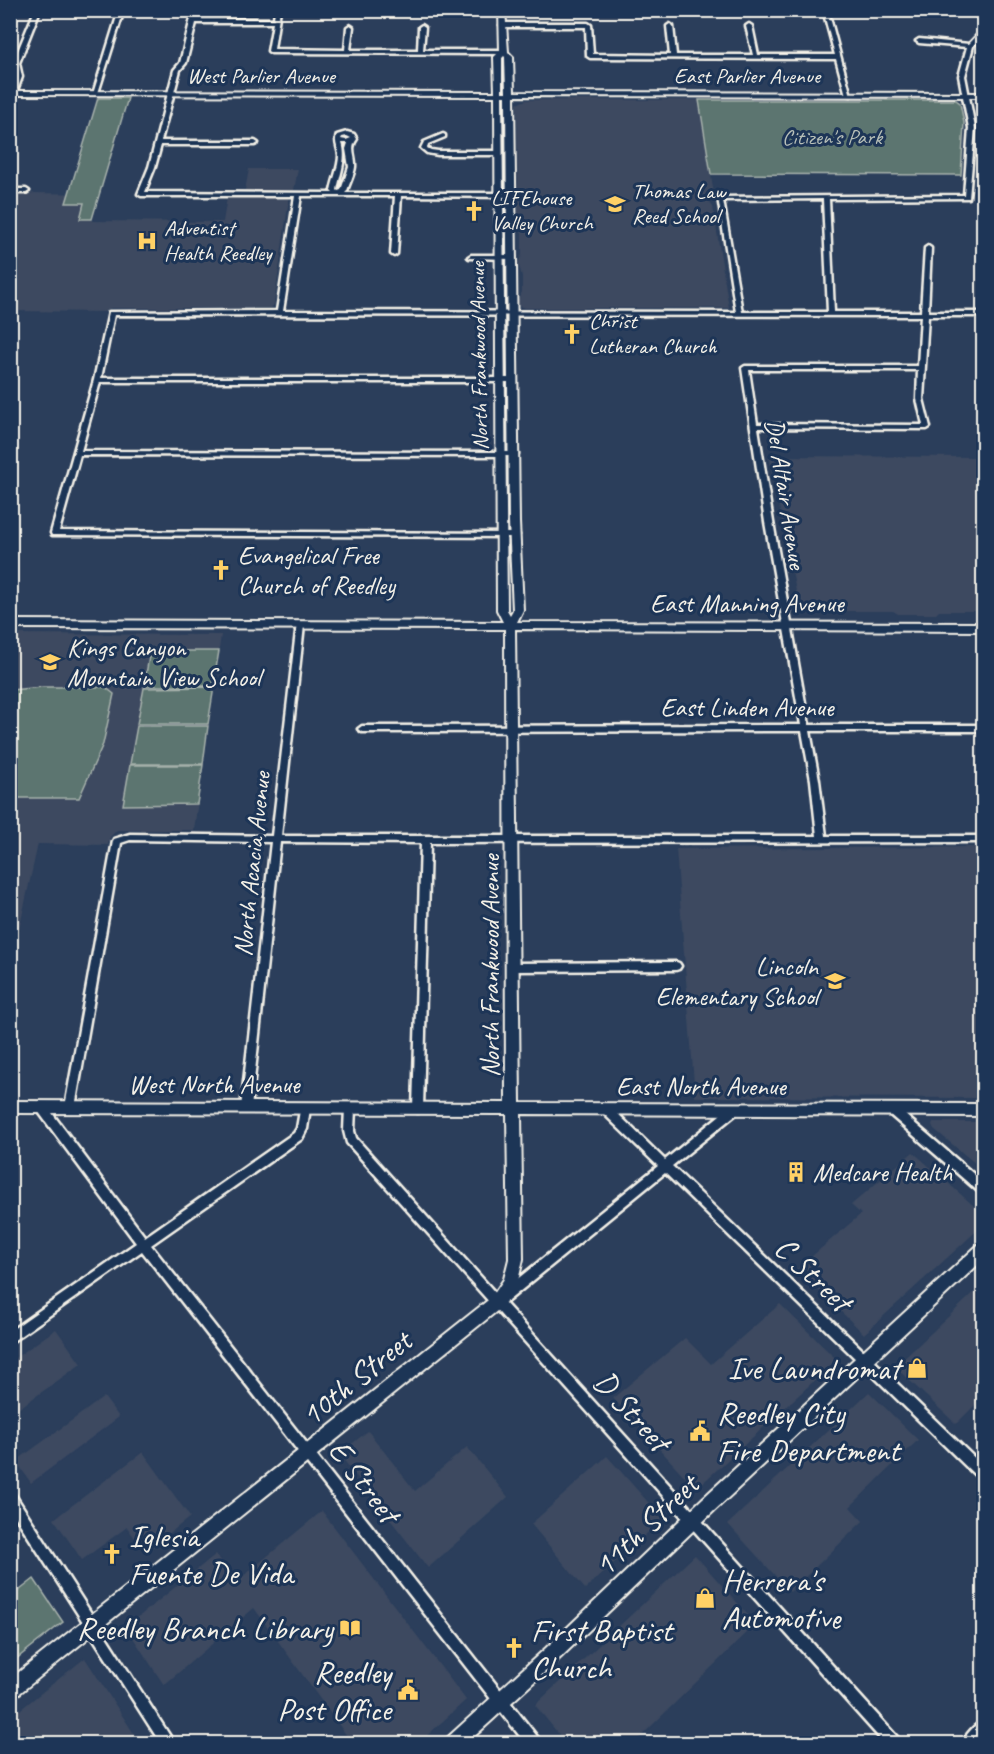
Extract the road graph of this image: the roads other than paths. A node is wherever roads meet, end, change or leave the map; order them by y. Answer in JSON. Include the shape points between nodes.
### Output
{"nodes":[{"id":1,"x":38,"y":10,"type":"edge"},
{"id":2,"x":122,"y":10,"type":"edge"},
{"id":3,"x":196,"y":10,"type":"edge"},
{"id":4,"x":278,"y":10,"type":"edge"},
{"id":5,"x":502,"y":10,"type":"edge"},
{"id":6,"x":825,"y":10,"type":"edge"},
{"id":7,"x":968,"y":10,"type":"edge"},
{"id":8,"x":984,"y":13,"type":"edge"},
{"id":9,"x":193,"y":21,"type":"junction"},
{"id":10,"x":277,"y":21,"type":"junction"},
{"id":11,"x":503,"y":25,"type":"junction"},
{"id":12,"x":670,"y":26,"type":"dead end"},
{"id":13,"x":749,"y":26,"type":"dead end"},
{"id":14,"x":350,"y":27,"type":"dead end"},
{"id":15,"x":422,"y":27,"type":"dead end"},
{"id":16,"x":984,"y":29,"type":"edge"},
{"id":17,"x":919,"y":41,"type":"dead end"},
{"id":18,"x":970,"y":46,"type":"junction"},
{"id":19,"x":347,"y":52,"type":"junction"},
{"id":20,"x":420,"y":52,"type":"junction"},
{"id":21,"x":504,"y":52,"type":"junction"},
{"id":22,"x":673,"y":56,"type":"junction"},
{"id":23,"x":756,"y":57,"type":"junction"},
{"id":24,"x":838,"y":57,"type":"junction"},
{"id":25,"x":12,"y":93,"type":"edge"},
{"id":26,"x":95,"y":93,"type":"junction"},
{"id":27,"x":171,"y":93,"type":"junction"},
{"id":28,"x":498,"y":94,"type":"junction"},
{"id":29,"x":510,"y":94,"type":"junction"},
{"id":30,"x":849,"y":94,"type":"junction"},
{"id":31,"x":965,"y":95,"type":"junction"},
{"id":32,"x":984,"y":95,"type":"edge"},
{"id":33,"x":443,"y":136,"type":"dead end"},
{"id":34,"x":158,"y":143,"type":"junction"},
{"id":35,"x":255,"y":143,"type":"dead end"},
{"id":36,"x":497,"y":153,"type":"junction"},
{"id":37,"x":10,"y":191,"type":"edge"},
{"id":38,"x":27,"y":191,"type":"dead end"},
{"id":39,"x":341,"y":193,"type":"junction"},
{"id":40,"x":297,"y":194,"type":"junction"},
{"id":41,"x":398,"y":194,"type":"junction"},
{"id":42,"x":499,"y":194,"type":"junction"},
{"id":43,"x":511,"y":195,"type":"junction"},
{"id":44,"x":825,"y":197,"type":"junction"},
{"id":45,"x":928,"y":248,"type":"dead end"},
{"id":46,"x":394,"y":254,"type":"dead end"},
{"id":47,"x":471,"y":257,"type":"dead end"},
{"id":48,"x":499,"y":257,"type":"junction"},
{"id":49,"x":512,"y":257,"type":"junction"},
{"id":50,"x":280,"y":313,"type":"junction"},
{"id":51,"x":512,"y":313,"type":"junction"},
{"id":52,"x":739,"y":313,"type":"junction"},
{"id":53,"x":831,"y":313,"type":"junction"},
{"id":54,"x":500,"y":314,"type":"junction"},
{"id":55,"x":924,"y":314,"type":"junction"},
{"id":56,"x":984,"y":314,"type":"edge"},
{"id":57,"x":922,"y":368,"type":"junction"},
{"id":58,"x":97,"y":380,"type":"junction"},
{"id":59,"x":500,"y":380,"type":"junction"},
{"id":60,"x":513,"y":380,"type":"junction"},
{"id":61,"x":754,"y":426,"type":"junction"},
{"id":62,"x":76,"y":453,"type":"junction"},
{"id":63,"x":501,"y":454,"type":"junction"},
{"id":64,"x":514,"y":454,"type":"junction"},
{"id":65,"x":501,"y":535,"type":"junction"},
{"id":66,"x":514,"y":535,"type":"junction"},
{"id":67,"x":10,"y":624,"type":"edge"},
{"id":68,"x":300,"y":625,"type":"junction"},
{"id":69,"x":510,"y":625,"type":"junction"},
{"id":70,"x":787,"y":626,"type":"junction"},
{"id":71,"x":984,"y":627,"type":"edge"},
{"id":72,"x":511,"y":728,"type":"junction"},
{"id":73,"x":804,"y":728,"type":"junction"},
{"id":74,"x":984,"y":728,"type":"edge"},
{"id":75,"x":362,"y":729,"type":"dead end"},
{"id":76,"x":276,"y":837,"type":"junction"},
{"id":77,"x":984,"y":839,"type":"edge"},
{"id":78,"x":426,"y":840,"type":"junction"},
{"id":79,"x":512,"y":840,"type":"junction"},
{"id":80,"x":822,"y":840,"type":"junction"},
{"id":81,"x":676,"y":966,"type":"dead end"},
{"id":82,"x":513,"y":967,"type":"junction"},
{"id":83,"x":10,"y":1107,"type":"edge"},
{"id":84,"x":70,"y":1107,"type":"junction"},
{"id":85,"x":42,"y":1108,"type":"junction"},
{"id":86,"x":246,"y":1108,"type":"junction"},
{"id":87,"x":305,"y":1108,"type":"junction"},
{"id":88,"x":350,"y":1108,"type":"junction"},
{"id":89,"x":418,"y":1108,"type":"junction"},
{"id":90,"x":513,"y":1109,"type":"junction"},
{"id":91,"x":606,"y":1109,"type":"junction"},
{"id":92,"x":735,"y":1109,"type":"junction"},
{"id":93,"x":984,"y":1110,"type":"edge"},
{"id":94,"x":893,"y":1111,"type":"junction"},
{"id":95,"x":665,"y":1167,"type":"junction"},
{"id":96,"x":984,"y":1190,"type":"edge"},
{"id":97,"x":144,"y":1245,"type":"junction"},
{"id":98,"x":984,"y":1249,"type":"edge"},
{"id":99,"x":497,"y":1302,"type":"junction"},
{"id":100,"x":10,"y":1338,"type":"edge"},
{"id":101,"x":864,"y":1359,"type":"junction"},
{"id":102,"x":309,"y":1453,"type":"junction"},
{"id":103,"x":984,"y":1476,"type":"edge"},
{"id":104,"x":10,"y":1497,"type":"edge"},
{"id":105,"x":693,"y":1519,"type":"junction"},
{"id":106,"x":92,"y":1624,"type":"junction"},
{"id":107,"x":10,"y":1690,"type":"edge"},
{"id":108,"x":500,"y":1701,"type":"junction"},
{"id":109,"x":984,"y":1726,"type":"edge"},
{"id":110,"x":169,"y":1743,"type":"edge"},
{"id":111,"x":453,"y":1743,"type":"edge"},
{"id":112,"x":534,"y":1743,"type":"edge"},
{"id":113,"x":894,"y":1743,"type":"edge"},
{"id":114,"x":968,"y":1743,"type":"edge"}],
"edges":[{"from":1,"to":25,"type":"street","via":[[16,63],[19,77]]},
{"from":2,"to":26,"type":"street"},
{"from":3,"to":9,"type":"street"},
{"from":4,"to":10,"type":"street"},
{"from":5,"to":11,"type":"street","name":"North Frankwood Avenue"},
{"from":6,"to":24,"type":"street"},
{"from":7,"to":8,"type":"street"},
{"from":9,"to":10,"type":"street"},
{"from":9,"to":27,"type":"street"},
{"from":10,"to":19,"type":"street","via":[[271,51]]},
{"from":11,"to":21,"type":"street","name":"North Frankwood Avenue"},
{"from":11,"to":22,"type":"street","via":[[588,25],[590,56]]},
{"from":12,"to":22,"type":"street"},
{"from":13,"to":23,"type":"street"},
{"from":14,"to":19,"type":"street"},
{"from":15,"to":20,"type":"street"},
{"from":16,"to":18,"type":"street"},
{"from":17,"to":18,"type":"street"},
{"from":18,"to":31,"type":"street","via":[[962,75]]},
{"from":19,"to":20,"type":"street"},
{"from":20,"to":21,"type":"street"},
{"from":21,"to":28,"type":"street","name":"North Frankwood Avenue","via":[[498,57]]},
{"from":21,"to":29,"type":"street","name":"North Frankwood Avenue","via":[[509,57]]},
{"from":22,"to":23,"type":"street"},
{"from":23,"to":24,"type":"street"},
{"from":24,"to":30,"type":"street"},
{"from":25,"to":26,"type":"street","name":"West Parlier Avenue"},
{"from":26,"to":27,"type":"street","name":"West Parlier Avenue"},
{"from":27,"to":28,"type":"street","name":"West Parlier Avenue"},
{"from":27,"to":34,"type":"street"},
{"from":28,"to":29,"type":"street","name":"West Parlier Avenue"},
{"from":28,"to":36,"type":"street","name":"North Frankwood Avenue"},
{"from":29,"to":30,"type":"street","name":"East Parlier Avenue"},
{"from":29,"to":43,"type":"street","name":"North Frankwood Avenue"},
{"from":30,"to":31,"type":"street","name":"East Parlier Avenue"},
{"from":31,"to":32,"type":"street","name":"East Parlier Avenue"},
{"from":31,"to":44,"type":"street","via":[[972,128],[967,197]]},
{"from":33,"to":36,"type":"street","via":[[426,143],[424,148],[438,153]]},
{"from":34,"to":35,"type":"street"},
{"from":34,"to":40,"type":"street","via":[[141,194]]},
{"from":36,"to":42,"type":"street","name":"North Frankwood Avenue"},
{"from":37,"to":38,"type":"street"},
{"from":39,"to":39,"type":"street","via":[[334,191],[342,165],[338,140],[352,141],[352,167]]},
{"from":39,"to":40,"type":"street"},
{"from":39,"to":41,"type":"street"},
{"from":40,"to":50,"type":"street"},
{"from":41,"to":42,"type":"street"},
{"from":41,"to":46,"type":"street"},
{"from":42,"to":43,"type":"street"},
{"from":42,"to":48,"type":"street","name":"North Frankwood Avenue"},
{"from":43,"to":49,"type":"street","name":"North Frankwood Avenue"},
{"from":44,"to":52,"type":"street","via":[[720,198]]},
{"from":44,"to":53,"type":"street"},
{"from":45,"to":55,"type":"street"},
{"from":47,"to":48,"type":"street"},
{"from":48,"to":49,"type":"street"},
{"from":48,"to":54,"type":"street","name":"North Frankwood Avenue"},
{"from":49,"to":51,"type":"street","name":"North Frankwood Avenue"},
{"from":50,"to":54,"type":"street"},
{"from":50,"to":58,"type":"street","via":[[111,313]]},
{"from":51,"to":52,"type":"street"},
{"from":51,"to":54,"type":"street"},
{"from":51,"to":60,"type":"street","name":"North Frankwood Avenue"},
{"from":52,"to":53,"type":"street"},
{"from":53,"to":55,"type":"street"},
{"from":54,"to":59,"type":"street","name":"North Frankwood Avenue"},
{"from":55,"to":56,"type":"street"},
{"from":55,"to":57,"type":"street"},
{"from":57,"to":61,"type":"street","via":[[920,399],[927,427]]},
{"from":57,"to":61,"type":"street","name":"Del Altair Avenue","via":[[745,368]]},
{"from":58,"to":59,"type":"street"},
{"from":58,"to":62,"type":"street"},
{"from":59,"to":60,"type":"street"},
{"from":59,"to":63,"type":"street","name":"North Frankwood Avenue"},
{"from":60,"to":64,"type":"street","name":"North Frankwood Avenue"},
{"from":61,"to":70,"type":"street","name":"Del Altair Avenue"},
{"from":62,"to":63,"type":"street"},
{"from":62,"to":65,"type":"street","via":[[55,533]]},
{"from":63,"to":64,"type":"street"},
{"from":63,"to":65,"type":"street","name":"North Frankwood Avenue"},
{"from":64,"to":66,"type":"street","name":"North Frankwood Avenue"},
{"from":65,"to":66,"type":"street"},
{"from":65,"to":69,"type":"street","name":"North Frankwood Avenue","via":[[502,610]]},
{"from":66,"to":69,"type":"street","name":"North Frankwood Avenue","via":[[518,610]]},
{"from":67,"to":68,"type":"street","name":"East Manning Avenue"},
{"from":68,"to":69,"type":"street","name":"East Manning Avenue"},
{"from":68,"to":76,"type":"street","name":"North Acacia Avenue"},
{"from":69,"to":70,"type":"street","name":"East Manning Avenue"},
{"from":69,"to":72,"type":"street","name":"North Frankwood Avenue"},
{"from":70,"to":71,"type":"street","name":"East Manning Avenue"},
{"from":70,"to":73,"type":"street","name":"Del Altair Avenue"},
{"from":72,"to":73,"type":"street","name":"East Linden Avenue"},
{"from":72,"to":75,"type":"street","name":"East Linden Avenue"},
{"from":72,"to":79,"type":"street","name":"North Frankwood Avenue"},
{"from":73,"to":74,"type":"street","name":"East Linden Avenue"},
{"from":73,"to":80,"type":"street","name":"Del Altair Avenue"},
{"from":76,"to":78,"type":"street"},
{"from":76,"to":84,"type":"street","via":[[130,837],[117,841]]},
{"from":76,"to":86,"type":"street","name":"North Acacia Avenue"},
{"from":77,"to":80,"type":"street"},
{"from":78,"to":79,"type":"street"},
{"from":78,"to":89,"type":"street"},
{"from":79,"to":80,"type":"street"},
{"from":79,"to":82,"type":"street","name":"North Frankwood Avenue"},
{"from":81,"to":82,"type":"street"},
{"from":82,"to":90,"type":"street","name":"North Frankwood Avenue"},
{"from":83,"to":85,"type":"street","name":"West North Avenue"},
{"from":84,"to":85,"type":"street","name":"West North Avenue"},
{"from":84,"to":86,"type":"street","name":"West North Avenue"},
{"from":85,"to":97,"type":"street","name":"E Street"},
{"from":86,"to":87,"type":"street","name":"West North Avenue"},
{"from":87,"to":88,"type":"street","name":"West North Avenue"},
{"from":87,"to":97,"type":"street","via":[[298,1136]]},
{"from":88,"to":89,"type":"street","name":"West North Avenue"},
{"from":88,"to":99,"type":"street","name":"D Street","via":[[351,1140]]},
{"from":89,"to":90,"type":"street","name":"East North Avenue"},
{"from":90,"to":91,"type":"street","name":"East North Avenue"},
{"from":90,"to":99,"type":"street","name":"North Frankwood Avenue","via":[[516,1258],[511,1281]]},
{"from":91,"to":92,"type":"street","name":"East North Avenue"},
{"from":91,"to":95,"type":"street","name":"C Street"},
{"from":92,"to":94,"type":"street","name":"East North Avenue"},
{"from":92,"to":95,"type":"street","name":"10th Street"},
{"from":93,"to":94,"type":"street","name":"East North Avenue"},
{"from":94,"to":96,"type":"street"},
{"from":95,"to":99,"type":"street","name":"10th Street"},
{"from":95,"to":101,"type":"street","name":"C Street"},
{"from":97,"to":100,"type":"street"},
{"from":97,"to":102,"type":"street","name":"E Street"},
{"from":98,"to":101,"type":"street","name":"11th Street"},
{"from":99,"to":102,"type":"street","name":"10th Street"},
{"from":99,"to":105,"type":"street","name":"D Street"},
{"from":101,"to":103,"type":"street","name":"C Street"},
{"from":101,"to":105,"type":"street","name":"11th Street"},
{"from":102,"to":106,"type":"street","name":"10th Street"},
{"from":102,"to":108,"type":"street","name":"E Street"},
{"from":104,"to":106,"type":"street"},
{"from":105,"to":108,"type":"street","name":"11th Street"},
{"from":105,"to":113,"type":"street","name":"D Street"},
{"from":106,"to":107,"type":"street","name":"10th Street"},
{"from":106,"to":110,"type":"street"},
{"from":108,"to":111,"type":"street","name":"11th Street"},
{"from":108,"to":112,"type":"street","name":"E Street"},
{"from":109,"to":114,"type":"street"}]}
